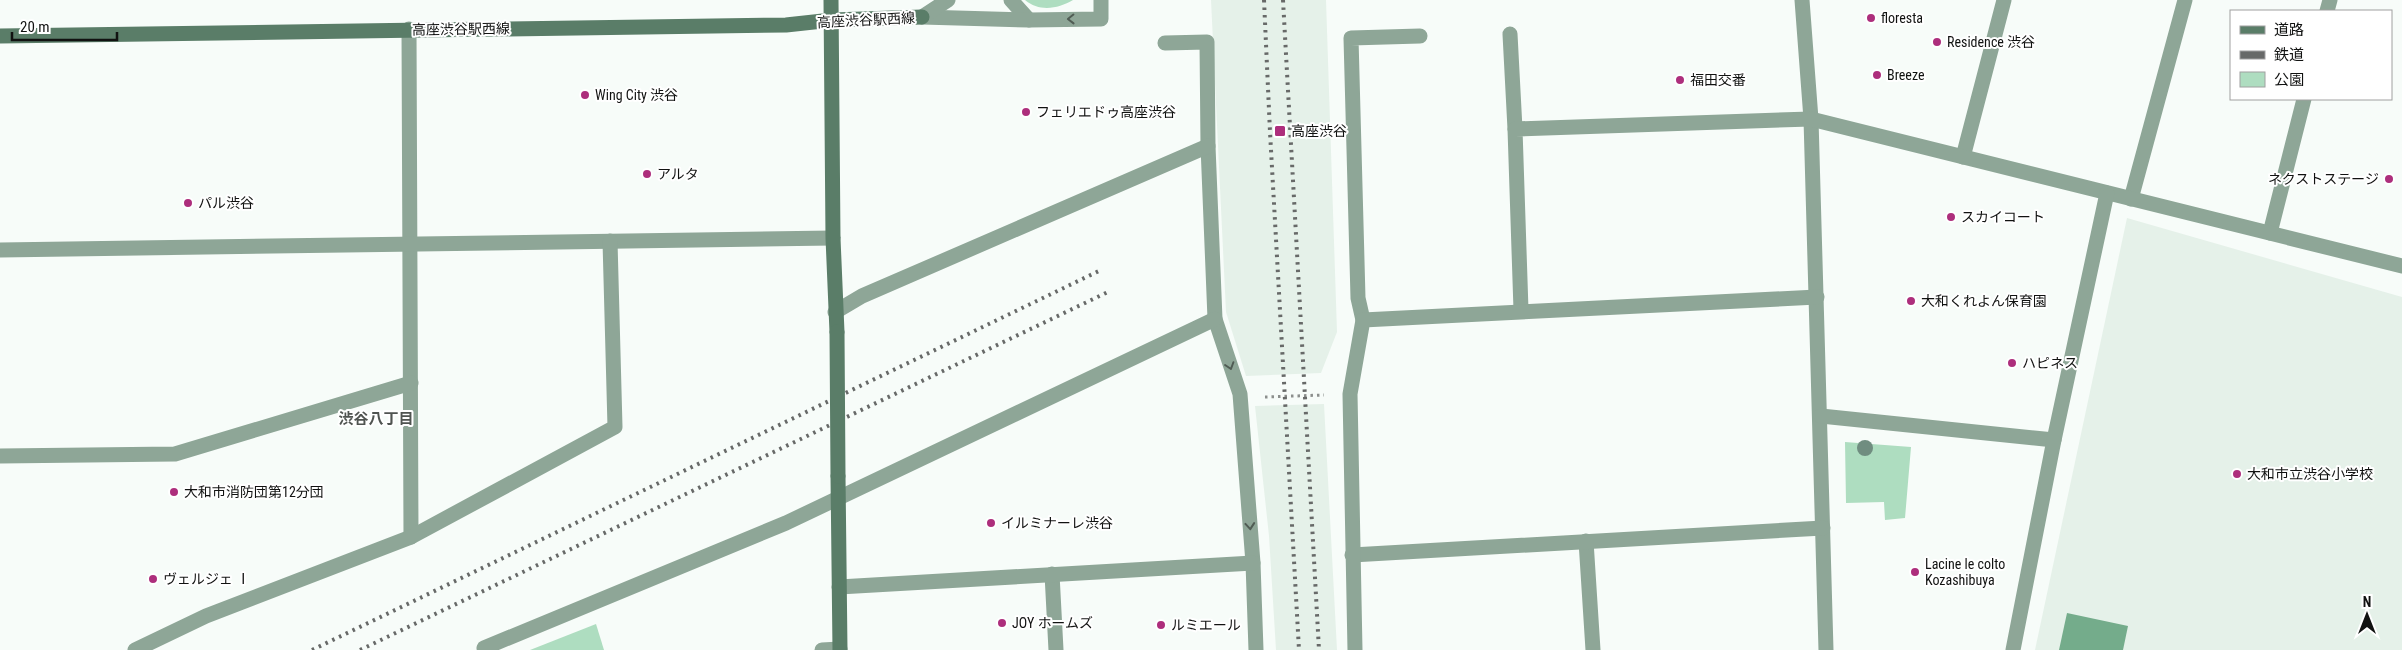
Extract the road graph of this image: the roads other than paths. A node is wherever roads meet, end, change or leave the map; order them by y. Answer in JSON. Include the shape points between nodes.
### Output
{"nodes":[{"id":1,"x":831,"y":0,"type":"edge"},
{"id":2,"x":948,"y":0,"type":"edge"},
{"id":3,"x":1011,"y":0,"type":"edge"},
{"id":4,"x":1102,"y":0,"type":"edge"},
{"id":5,"x":1802,"y":0,"type":"edge"},
{"id":6,"x":2004,"y":0,"type":"edge"},
{"id":7,"x":2185,"y":0,"type":"edge"},
{"id":8,"x":922,"y":17,"type":"junction"},
{"id":9,"x":832,"y":20,"type":"junction"},
{"id":10,"x":1029,"y":20,"type":"junction"},
{"id":11,"x":409,"y":29,"type":"junction"},
{"id":12,"x":1510,"y":34,"type":"dead end"},
{"id":13,"x":0,"y":36,"type":"edge"},
{"id":14,"x":1420,"y":36,"type":"dead end"},
{"id":15,"x":1165,"y":43,"type":"dead end"},
{"id":16,"x":2304,"y":100,"type":"edge"},
{"id":17,"x":1811,"y":120,"type":"junction"},
{"id":18,"x":1515,"y":129,"type":"junction"},
{"id":19,"x":1208,"y":146,"type":"junction"},
{"id":20,"x":1963,"y":157,"type":"junction"},
{"id":21,"x":2107,"y":193,"type":"junction"},
{"id":22,"x":2131,"y":199,"type":"junction"},
{"id":23,"x":2270,"y":233,"type":"junction"},
{"id":24,"x":833,"y":238,"type":"junction"},
{"id":25,"x":610,"y":241,"type":"junction"},
{"id":26,"x":410,"y":245,"type":"junction"},
{"id":27,"x":0,"y":250,"type":"edge"},
{"id":28,"x":2402,"y":266,"type":"edge"},
{"id":29,"x":1817,"y":296,"type":"junction"},
{"id":30,"x":1521,"y":310,"type":"junction"},
{"id":31,"x":835,"y":312,"type":"junction"},
{"id":32,"x":1215,"y":319,"type":"junction"},
{"id":33,"x":1364,"y":320,"type":"junction"},
{"id":34,"x":411,"y":383,"type":"junction"},
{"id":35,"x":1821,"y":416,"type":"junction"},
{"id":36,"x":2054,"y":440,"type":"junction"},
{"id":37,"x":0,"y":456,"type":"edge"},
{"id":38,"x":838,"y":499,"type":"junction"},
{"id":39,"x":1822,"y":528,"type":"junction"},
{"id":40,"x":411,"y":537,"type":"junction"},
{"id":41,"x":1586,"y":541,"type":"junction"},
{"id":42,"x":1352,"y":554,"type":"junction"},
{"id":43,"x":1253,"y":563,"type":"junction"},
{"id":44,"x":1052,"y":574,"type":"junction"},
{"id":45,"x":839,"y":586,"type":"junction"},
{"id":46,"x":484,"y":648,"type":"dead end"},
{"id":47,"x":135,"y":650,"type":"edge"},
{"id":48,"x":822,"y":650,"type":"edge"},
{"id":49,"x":840,"y":650,"type":"edge"},
{"id":50,"x":1056,"y":650,"type":"edge"},
{"id":51,"x":1256,"y":650,"type":"edge"},
{"id":52,"x":1355,"y":650,"type":"edge"},
{"id":53,"x":1593,"y":650,"type":"edge"},
{"id":54,"x":1826,"y":650,"type":"edge"},
{"id":55,"x":2013,"y":650,"type":"edge"}],
"edges":[{"from":1,"to":9,"type":"street"},
{"from":2,"to":8,"type":"street"},
{"from":3,"to":10,"type":"street"},
{"from":4,"to":10,"type":"street","one_way":true,"via":[[1101,19]]},
{"from":5,"to":17,"type":"street"},
{"from":6,"to":20,"type":"street"},
{"from":7,"to":22,"type":"street"},
{"from":8,"to":9,"type":"street","name":"高座渋谷駅西線"},
{"from":8,"to":10,"type":"street"},
{"from":9,"to":11,"type":"street","name":"高座渋谷駅西線","via":[[786,25]]},
{"from":9,"to":24,"type":"street"},
{"from":11,"to":13,"type":"street","name":"高座渋谷駅西線"},
{"from":11,"to":26,"type":"street"},
{"from":12,"to":18,"type":"street"},
{"from":14,"to":33,"type":"street","via":[[1351,38],[1358,298]]},
{"from":15,"to":19,"type":"street","via":[[1207,42]]},
{"from":16,"to":23,"type":"street"},
{"from":17,"to":18,"type":"street"},
{"from":17,"to":20,"type":"street"},
{"from":17,"to":29,"type":"street"},
{"from":18,"to":30,"type":"street"},
{"from":19,"to":31,"type":"street","via":[[862,296]]},
{"from":19,"to":32,"type":"street"},
{"from":20,"to":21,"type":"street"},
{"from":21,"to":22,"type":"street"},
{"from":21,"to":36,"type":"street"},
{"from":22,"to":23,"type":"street"},
{"from":23,"to":28,"type":"street"},
{"from":24,"to":25,"type":"street"},
{"from":24,"to":31,"type":"street"},
{"from":25,"to":26,"type":"street"},
{"from":25,"to":40,"type":"street","via":[[615,427]]},
{"from":26,"to":27,"type":"street"},
{"from":26,"to":34,"type":"street"},
{"from":29,"to":30,"type":"street"},
{"from":29,"to":35,"type":"street"},
{"from":30,"to":33,"type":"street"},
{"from":31,"to":38,"type":"street","bridge":true},
{"from":32,"to":38,"type":"street"},
{"from":32,"to":43,"type":"street","one_way":true,"via":[[1240,397]]},
{"from":33,"to":42,"type":"street","via":[[1350,394]]},
{"from":34,"to":37,"type":"street","via":[[175,454]]},
{"from":34,"to":40,"type":"street"},
{"from":35,"to":36,"type":"street"},
{"from":35,"to":39,"type":"street"},
{"from":36,"to":55,"type":"street"},
{"from":38,"to":45,"type":"street"},
{"from":38,"to":46,"type":"street"},
{"from":39,"to":41,"type":"street"},
{"from":39,"to":54,"type":"street"},
{"from":40,"to":47,"type":"street","via":[[206,616]]},
{"from":41,"to":42,"type":"street"},
{"from":41,"to":53,"type":"street"},
{"from":42,"to":52,"type":"street"},
{"from":43,"to":44,"type":"street"},
{"from":43,"to":51,"type":"street"},
{"from":44,"to":45,"type":"street"},
{"from":44,"to":50,"type":"street"},
{"from":45,"to":49,"type":"street"},
{"from":48,"to":49,"type":"street"}]}
